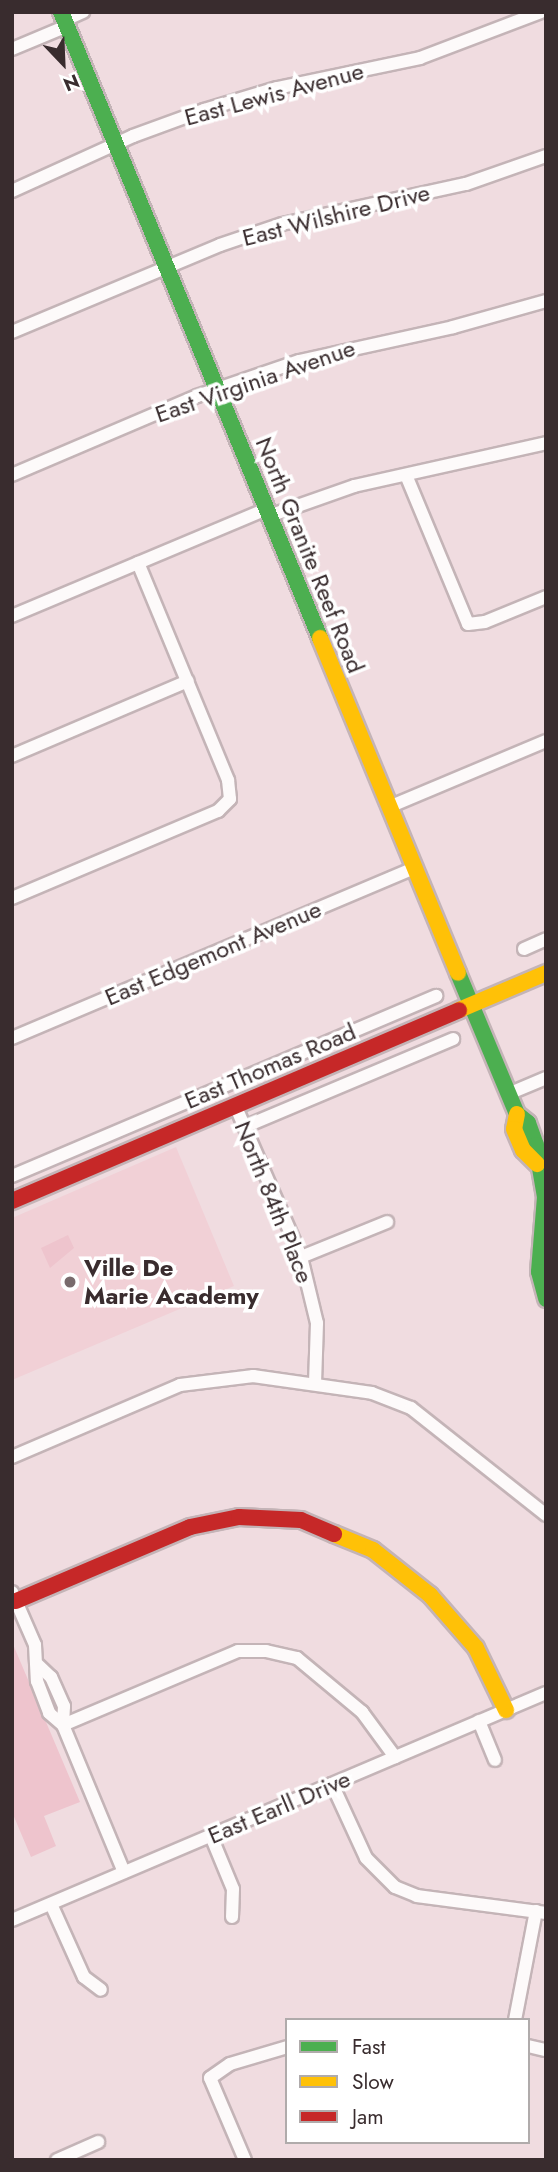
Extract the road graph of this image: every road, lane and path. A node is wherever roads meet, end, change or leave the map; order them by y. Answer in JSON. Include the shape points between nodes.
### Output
{"nodes":[{"id":1,"x":83,"y":12,"type":"edge"},
{"id":2,"x":541,"y":12,"type":"edge"},
{"id":3,"x":64,"y":20,"type":"edge"},
{"id":4,"x":12,"y":49,"type":"edge"},
{"id":5,"x":116,"y":145,"type":"junction"},
{"id":6,"x":546,"y":156,"type":"edge"},
{"id":7,"x":12,"y":191,"type":"edge"},
{"id":8,"x":166,"y":267,"type":"junction"},
{"id":9,"x":546,"y":301,"type":"edge"},
{"id":10,"x":12,"y":332,"type":"edge"},
{"id":11,"x":217,"y":389,"type":"junction"},
{"id":12,"x":546,"y":443,"type":"edge"},
{"id":13,"x":12,"y":475,"type":"edge"},
{"id":14,"x":406,"y":475,"type":"junction"},
{"id":15,"x":267,"y":512,"type":"junction"},
{"id":16,"x":138,"y":563,"type":"junction"},
{"id":17,"x":546,"y":597,"type":"edge"},
{"id":18,"x":12,"y":616,"type":"edge"},
{"id":19,"x":188,"y":681,"type":"junction"},
{"id":20,"x":546,"y":741,"type":"edge"},
{"id":21,"x":12,"y":756,"type":"edge"},
{"id":22,"x":389,"y":807,"type":"junction"},
{"id":23,"x":414,"y":868,"type":"junction"},
{"id":24,"x":12,"y":898,"type":"edge"},
{"id":25,"x":546,"y":940,"type":"edge"},
{"id":26,"x":524,"y":949,"type":"dead end"},
{"id":27,"x":546,"y":973,"type":"edge"},
{"id":28,"x":436,"y":996,"type":"dead end"},
{"id":29,"x":471,"y":1005,"type":"junction"},
{"id":30,"x":12,"y":1038,"type":"edge"},
{"id":31,"x":453,"y":1039,"type":"dead end"},
{"id":32,"x":546,"y":1078,"type":"edge"},
{"id":33,"x":508,"y":1094,"type":"junction"},
{"id":34,"x":235,"y":1105,"type":"junction"},
{"id":35,"x":244,"y":1127,"type":"junction"},
{"id":36,"x":12,"y":1176,"type":"edge"},
{"id":37,"x":12,"y":1201,"type":"edge"},
{"id":38,"x":387,"y":1222,"type":"dead end"},
{"id":39,"x":545,"y":1222,"type":"edge"},
{"id":40,"x":301,"y":1257,"type":"junction"},
{"id":41,"x":546,"y":1299,"type":"edge"},
{"id":42,"x":315,"y":1384,"type":"junction"},
{"id":43,"x":12,"y":1457,"type":"edge"},
{"id":44,"x":546,"y":1515,"type":"edge"},
{"id":45,"x":14,"y":1596,"type":"edge"},
{"id":46,"x":546,"y":1693,"type":"edge"},
{"id":47,"x":506,"y":1710,"type":"junction"},
{"id":48,"x":479,"y":1721,"type":"junction"},
{"id":49,"x":62,"y":1726,"type":"junction"},
{"id":50,"x":395,"y":1757,"type":"junction"},
{"id":51,"x":495,"y":1760,"type":"dead end"},
{"id":52,"x":332,"y":1784,"type":"junction"},
{"id":53,"x":211,"y":1836,"type":"junction"},
{"id":54,"x":124,"y":1872,"type":"junction"},
{"id":55,"x":51,"y":1904,"type":"junction"},
{"id":56,"x":541,"y":1912,"type":"edge"},
{"id":57,"x":232,"y":1917,"type":"dead end"},
{"id":58,"x":12,"y":1920,"type":"edge"},
{"id":59,"x":100,"y":1990,"type":"dead end"},
{"id":60,"x":515,"y":2018,"type":"edge"},
{"id":61,"x":285,"y":2048,"type":"edge"},
{"id":62,"x":98,"y":2142,"type":"dead end"},
{"id":63,"x":57,"y":2160,"type":"edge"},
{"id":64,"x":245,"y":2160,"type":"edge"}],
"edges":[{"from":1,"to":3,"type":"street"},
{"from":2,"to":5,"type":"street","name":"East Lewis Avenue","via":[[421,58],[277,88]]},
{"from":3,"to":4,"type":"street"},
{"from":3,"to":5,"type":"street","name":"North Granite Reef Road"},
{"from":5,"to":7,"type":"street","name":"East Lewis Avenue"},
{"from":5,"to":8,"type":"street","name":"North Granite Reef Road"},
{"from":6,"to":8,"type":"street","name":"East Wilshire Drive","via":[[466,184],[282,224]]},
{"from":8,"to":10,"type":"street","name":"East Wilshire Drive"},
{"from":8,"to":11,"type":"street","name":"North Granite Reef Road"},
{"from":9,"to":11,"type":"street","name":"East Virginia Avenue","via":[[453,327],[353,345]]},
{"from":11,"to":13,"type":"street","name":"East Virginia Avenue"},
{"from":11,"to":15,"type":"street","name":"North Granite Reef Road"},
{"from":12,"to":14,"type":"street"},
{"from":14,"to":15,"type":"street"},
{"from":14,"to":17,"type":"street","via":[[468,624],[485,622]]},
{"from":15,"to":16,"type":"street"},
{"from":15,"to":22,"type":"street","name":"North Granite Reef Road"},
{"from":16,"to":18,"type":"street"},
{"from":16,"to":19,"type":"street"},
{"from":19,"to":21,"type":"street"},
{"from":19,"to":24,"type":"street","via":[[228,780],[230,799],[218,811]]},
{"from":20,"to":22,"type":"street"},
{"from":22,"to":23,"type":"street","name":"North Granite Reef Road"},
{"from":23,"to":29,"type":"street","name":"North Granite Reef Road"},
{"from":23,"to":30,"type":"street","name":"East Edgemont Avenue"},
{"from":25,"to":26,"type":"street"},
{"from":27,"to":29,"type":"street","name":"East Thomas Road"},
{"from":28,"to":36,"type":"street","name":"East Thomas Road"},
{"from":29,"to":33,"type":"street","name":"North Granite Reef Road"},
{"from":29,"to":34,"type":"street","name":"East Thomas Road"},
{"from":31,"to":35,"type":"street","name":"East Thomas Road"},
{"from":32,"to":33,"type":"street"},
{"from":33,"to":39,"type":"street","name":"North Granite Reef Road","via":[[536,1145]]},
{"from":34,"to":35,"type":"street","name":"North 84th Place"},
{"from":34,"to":37,"type":"street","name":"East Thomas Road"},
{"from":35,"to":40,"type":"street","name":"North 84th Place"},
{"from":38,"to":40,"type":"street"},
{"from":39,"to":41,"type":"street","name":"North Granite Reef Road","via":[[539,1272]]},
{"from":40,"to":42,"type":"street","name":"North 84th Place","via":[[317,1322]]},
{"from":42,"to":43,"type":"street","via":[[253,1376],[195,1381]]},
{"from":42,"to":44,"type":"street","via":[[372,1393],[411,1408]]},
{"from":45,"to":47,"type":"street","via":[[190,1527],[239,1517],[301,1520],[373,1550],[430,1595],[476,1648]]},
{"from":45,"to":49,"type":"street","via":[[38,1665],[51,1677],[64,1706]]},
{"from":46,"to":47,"type":"street","name":"East Earll Drive"},
{"from":47,"to":48,"type":"street","name":"East Earll Drive"},
{"from":48,"to":50,"type":"street","name":"East Earll Drive"},
{"from":48,"to":51,"type":"street"},
{"from":49,"to":50,"type":"street","via":[[238,1651],[266,1651],[297,1658],[325,1681],[362,1712]]},
{"from":49,"to":54,"type":"street"},
{"from":50,"to":52,"type":"street","name":"East Earll Drive"},
{"from":52,"to":53,"type":"street","name":"East Earll Drive"},
{"from":52,"to":56,"type":"street","via":[[366,1858],[396,1887],[417,1896]]},
{"from":53,"to":54,"type":"street","name":"East Earll Drive"},
{"from":53,"to":57,"type":"street","via":[[233,1889]]},
{"from":54,"to":55,"type":"street","name":"East Earll Drive"},
{"from":55,"to":58,"type":"street","name":"East Earll Drive"},
{"from":55,"to":59,"type":"street","via":[[84,1977]]},
{"from":56,"to":60,"type":"street"},
{"from":61,"to":64,"type":"street","via":[[230,2064],[210,2078]]},
{"from":62,"to":63,"type":"street"}]}
